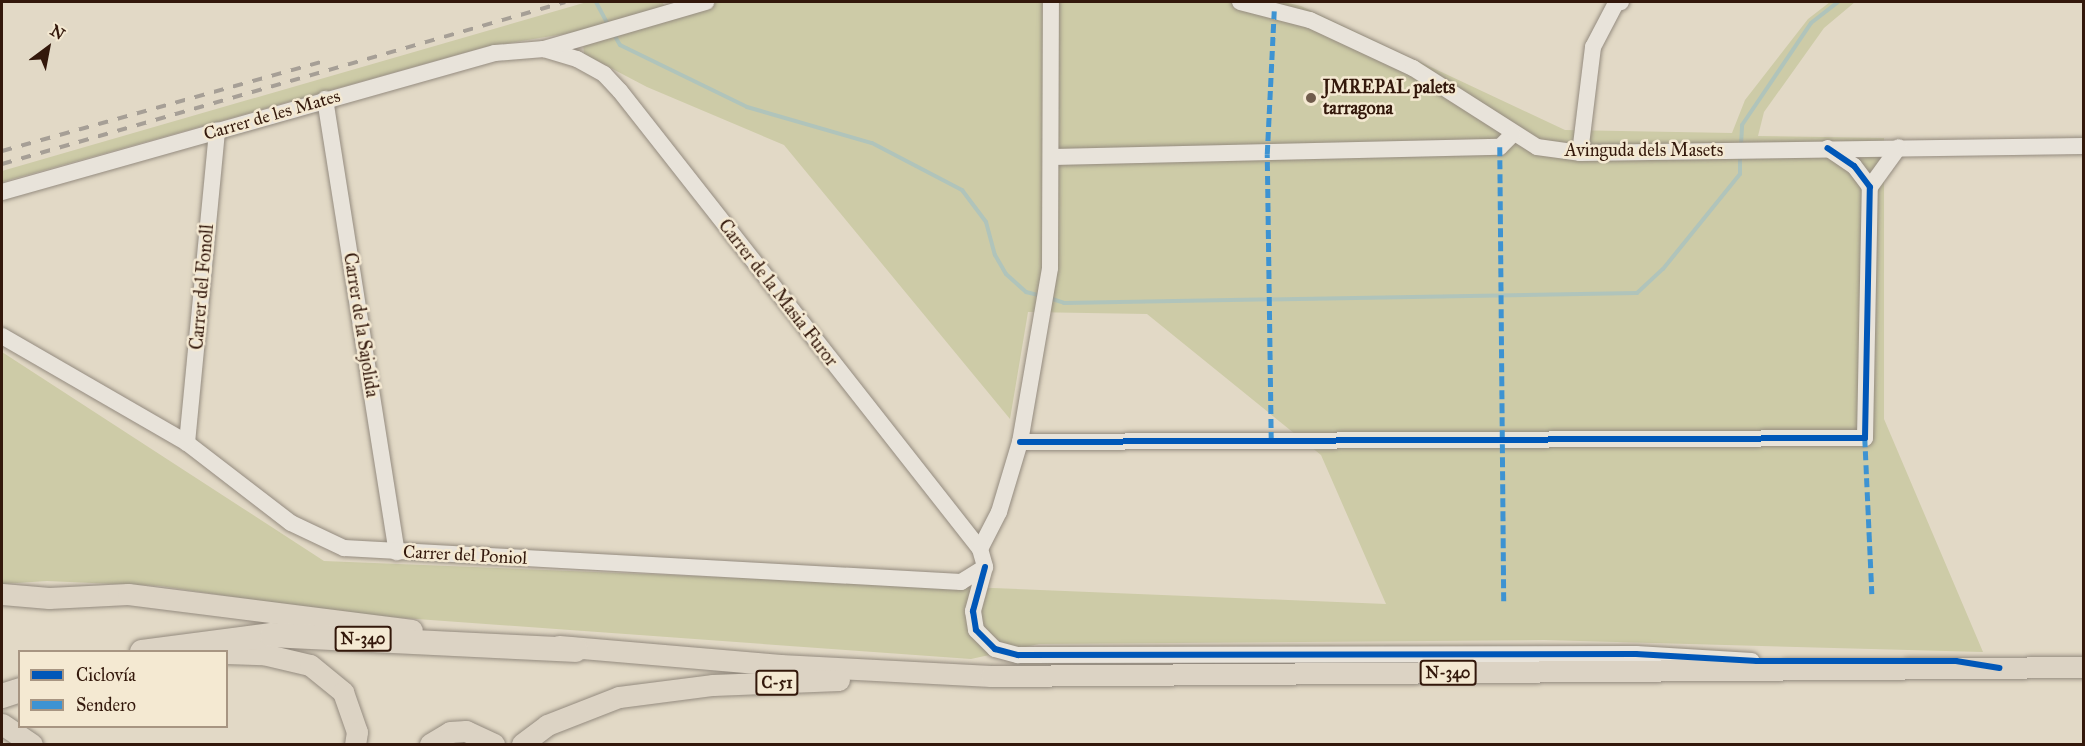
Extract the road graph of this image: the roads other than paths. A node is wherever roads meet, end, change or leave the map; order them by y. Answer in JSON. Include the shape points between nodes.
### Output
{"nodes":[{"id":1,"x":706,"y":2,"type":"edge"},
{"id":2,"x":1051,"y":2,"type":"edge"},
{"id":3,"x":1240,"y":2,"type":"edge"},
{"id":4,"x":1621,"y":2,"type":"edge"},
{"id":5,"x":544,"y":49,"type":"junction"},
{"id":6,"x":325,"y":99,"type":"junction"},
{"id":7,"x":217,"y":130,"type":"junction"},
{"id":8,"x":1513,"y":134,"type":"junction"},
{"id":9,"x":2084,"y":146,"type":"edge"},
{"id":10,"x":1868,"y":147,"type":"junction"},
{"id":11,"x":1899,"y":147,"type":"junction"},
{"id":12,"x":1827,"y":148,"type":"junction"},
{"id":13,"x":1580,"y":153,"type":"junction"},
{"id":14,"x":1053,"y":157,"type":"junction"},
{"id":15,"x":1854,"y":166,"type":"junction"},
{"id":16,"x":1885,"y":166,"type":"junction"},
{"id":17,"x":1870,"y":187,"type":"junction"},
{"id":18,"x":2,"y":192,"type":"edge"},
{"id":19,"x":2,"y":336,"type":"edge"},
{"id":20,"x":1020,"y":442,"type":"junction"},
{"id":21,"x":188,"y":443,"type":"junction"},
{"id":22,"x":980,"y":549,"type":"junction"},
{"id":23,"x":397,"y":552,"type":"junction"},
{"id":24,"x":985,"y":567,"type":"junction"},
{"id":25,"x":2,"y":594,"type":"edge"},
{"id":26,"x":154,"y":650,"type":"edge"},
{"id":27,"x":576,"y":650,"type":"junction"},
{"id":28,"x":228,"y":653,"type":"edge"},
{"id":29,"x":2084,"y":667,"type":"edge"},
{"id":30,"x":1999,"y":668,"type":"junction"},
{"id":31,"x":896,"y":671,"type":"junction"},
{"id":32,"x":18,"y":691,"type":"edge"},
{"id":33,"x":2,"y":696,"type":"edge"},
{"id":34,"x":2,"y":724,"type":"edge"},
{"id":35,"x":32,"y":744,"type":"edge"},
{"id":36,"x":355,"y":744,"type":"edge"},
{"id":37,"x":430,"y":744,"type":"edge"},
{"id":38,"x":494,"y":744,"type":"edge"},
{"id":39,"x":522,"y":744,"type":"edge"}],
"edges":[{"from":1,"to":5,"type":"street"},
{"from":2,"to":14,"type":"street"},
{"from":3,"to":8,"type":"street","name":"Avinguda dels Masets","via":[[1310,20],[1413,68]]},
{"from":4,"to":13,"type":"street","via":[[1616,3],[1593,46]]},
{"from":5,"to":6,"type":"street","name":"Carrer de les Mates","via":[[495,53]]},
{"from":5,"to":22,"type":"street","name":"Carrer de la Masia Furor","via":[[577,59],[604,74],[620,91]]},
{"from":6,"to":7,"type":"street","name":"Carrer de les Mates"},
{"from":6,"to":23,"type":"street","name":"Carrer de la Sajolida"},
{"from":7,"to":18,"type":"street","name":"Carrer de les Mates"},
{"from":7,"to":21,"type":"street","name":"Carrer del Fonoll"},
{"from":8,"to":13,"type":"street","name":"Avinguda dels Masets","via":[[1537,147]]},
{"from":8,"to":14,"type":"street","via":[[1500,147]]},
{"from":9,"to":11,"type":"street","name":"Avinguda dels Masets"},
{"from":10,"to":11,"type":"street","name":"Avinguda dels Masets"},
{"from":10,"to":12,"type":"street","name":"Avinguda dels Masets"},
{"from":10,"to":15,"type":"street"},
{"from":10,"to":16,"type":"street"},
{"from":11,"to":16,"type":"street"},
{"from":12,"to":13,"type":"street","name":"Avinguda dels Masets"},
{"from":12,"to":15,"type":"street"},
{"from":14,"to":20,"type":"street","via":[[1047,286]]},
{"from":15,"to":17,"type":"street"},
{"from":16,"to":17,"type":"street"},
{"from":17,"to":20,"type":"street","via":[[1865,438]]},
{"from":19,"to":21,"type":"street","name":"Carrer del Poniol"},
{"from":20,"to":22,"type":"street","via":[[999,512]]},
{"from":21,"to":23,"type":"street","name":"Carrer del Poniol","via":[[291,523],[344,548]]},
{"from":22,"to":24,"type":"street","name":"Carrer de la Masia Furor"},
{"from":23,"to":24,"type":"street","name":"Carrer del Poniol","via":[[961,582]]},
{"from":24,"to":30,"type":"street","via":[[973,611],[976,630],[996,649],[1018,655],[1636,654],[1757,661],[1956,661]]},
{"from":25,"to":27,"type":"main road","via":[[49,598],[128,594],[384,628],[531,638]]},
{"from":26,"to":27,"type":"highway","number":"N-340","via":[[272,635]]},
{"from":27,"to":31,"type":"main road","number":"N-340"},
{"from":28,"to":36,"type":"main road","via":[[262,654],[310,665],[344,692],[357,732]]},
{"from":29,"to":30,"type":"main road","number":"N-340"},
{"from":30,"to":31,"type":"main road","number":"N-340","via":[[991,676]]},
{"from":31,"to":39,"type":"main road","number":"C-51","via":[[861,679],[657,690],[620,697],[547,725]]},
{"from":32,"to":33,"type":"highway"},
{"from":34,"to":35,"type":"main road"},
{"from":37,"to":38,"type":"main road","via":[[450,732],[466,731]]}]}
